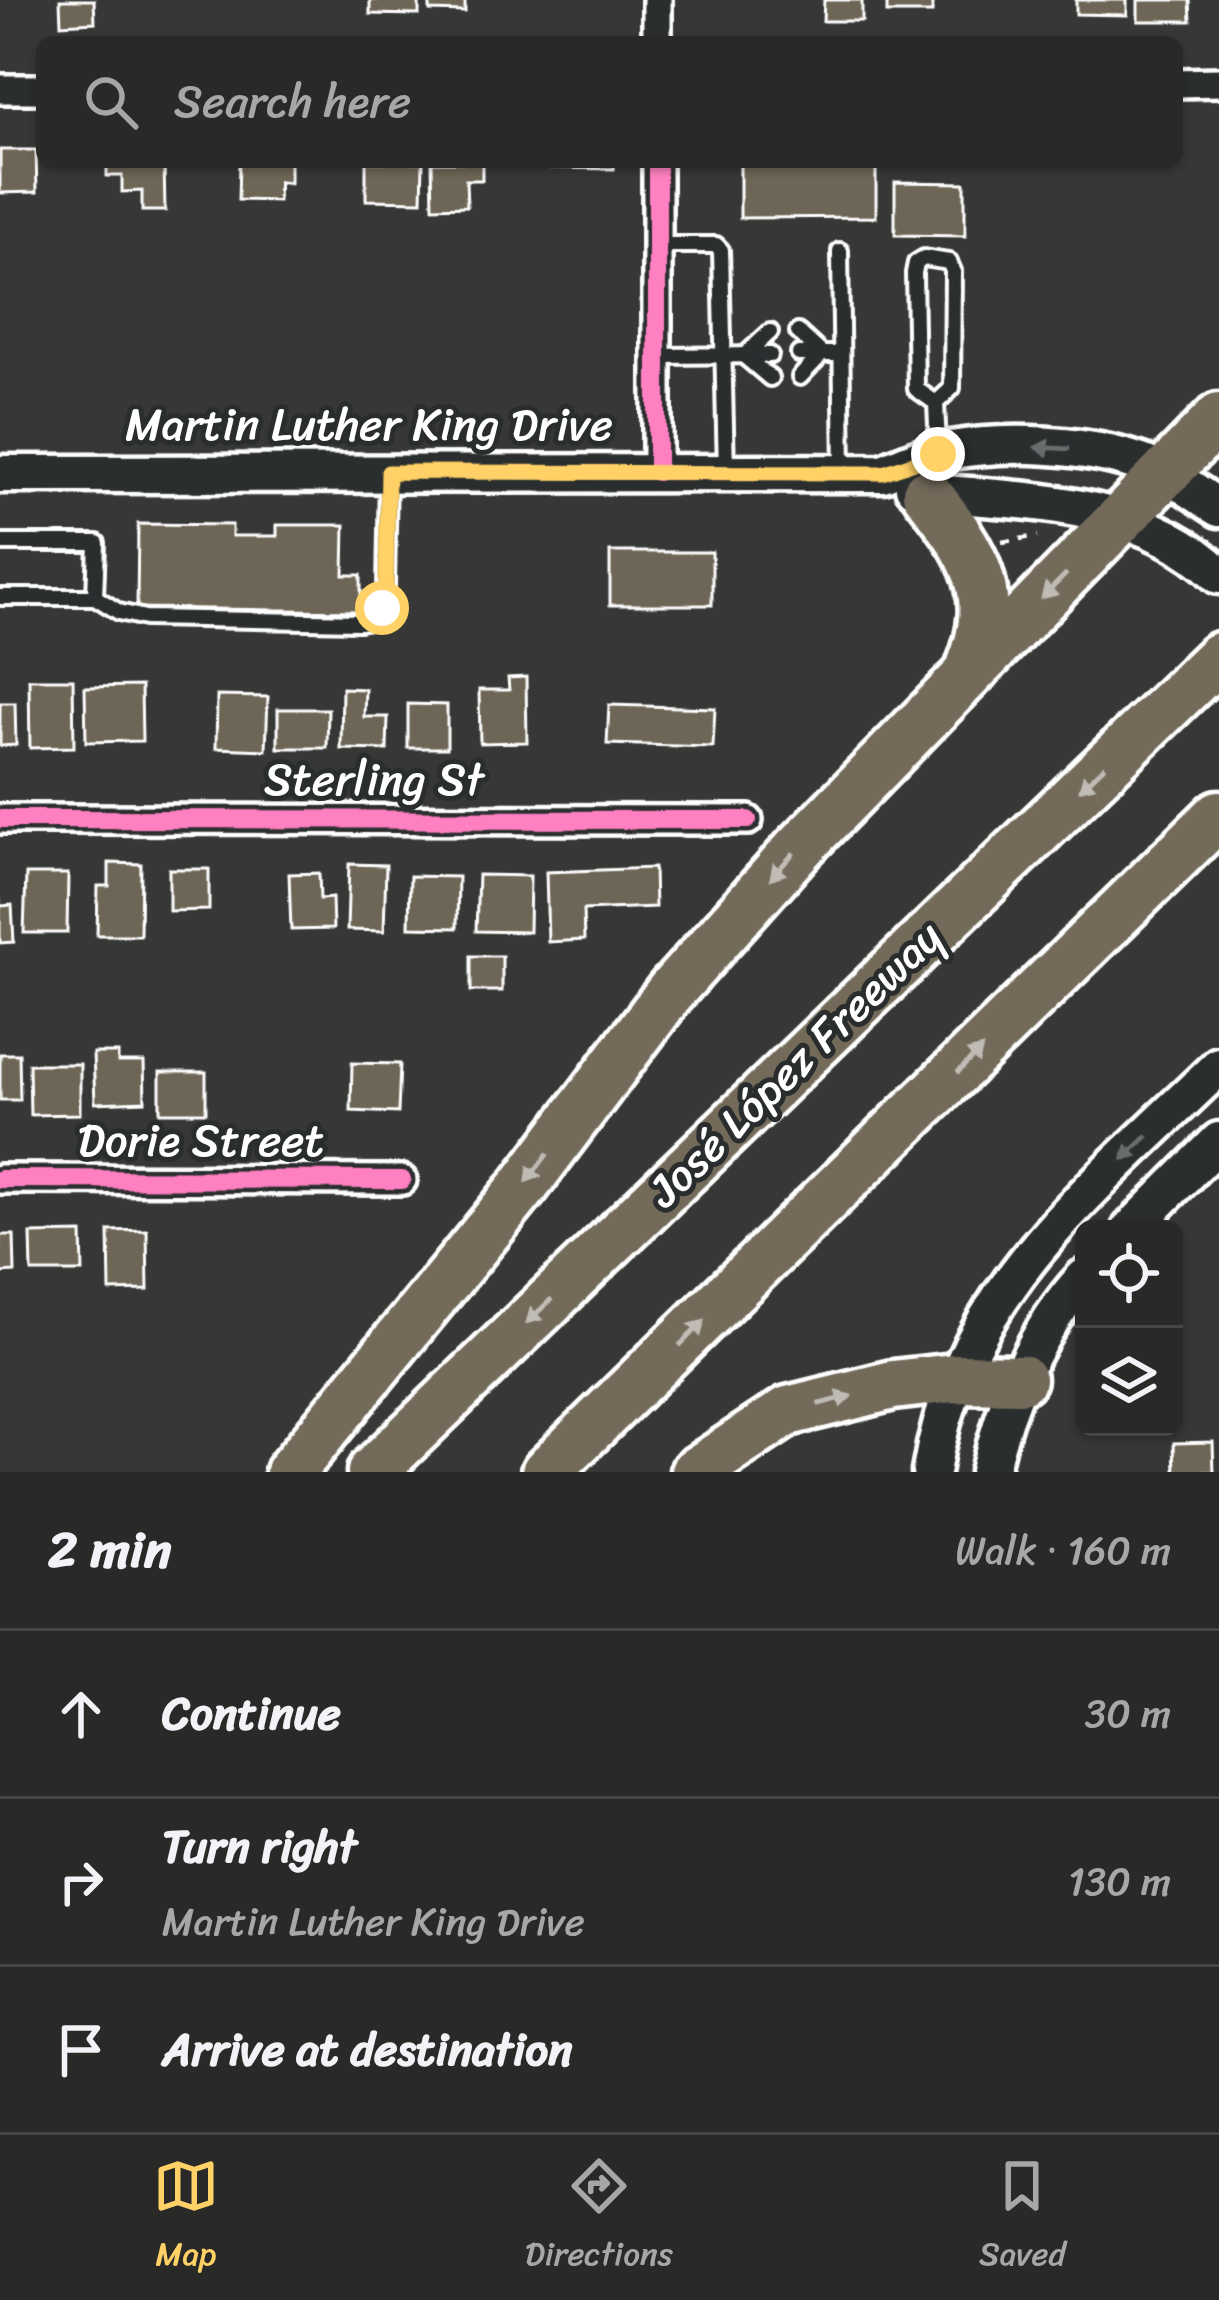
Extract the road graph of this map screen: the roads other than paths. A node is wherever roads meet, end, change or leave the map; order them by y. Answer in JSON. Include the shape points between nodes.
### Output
{"nodes":[{"id":1,"x":657,"y":0,"type":"edge"},
{"id":2,"x":657,"y":36,"type":"edge"},
{"id":3,"x":1219,"y":82,"type":"edge"},
{"id":4,"x":1183,"y":83,"type":"edge"},
{"id":5,"x":0,"y":89,"type":"edge"},
{"id":6,"x":36,"y":89,"type":"edge"},
{"id":7,"x":657,"y":168,"type":"edge"},
{"id":8,"x":657,"y":245,"type":"junction"},
{"id":9,"x":840,"y":251,"type":"dead end"},
{"id":10,"x":770,"y":332,"type":"dead end"},
{"id":11,"x":798,"y":332,"type":"dead end"},
{"id":12,"x":799,"y":354,"type":"dead end"},
{"id":13,"x":822,"y":354,"type":"junction"},
{"id":14,"x":841,"y":354,"type":"junction"},
{"id":15,"x":770,"y":355,"type":"dead end"},
{"id":16,"x":658,"y":356,"type":"junction"},
{"id":17,"x":724,"y":356,"type":"junction"},
{"id":18,"x":744,"y":356,"type":"junction"},
{"id":19,"x":800,"y":377,"type":"dead end"},
{"id":20,"x":770,"y":378,"type":"dead end"},
{"id":21,"x":936,"y":403,"type":"junction"},
{"id":22,"x":1219,"y":418,"type":"edge"},
{"id":23,"x":388,"y":472,"type":"junction"},
{"id":24,"x":657,"y":472,"type":"junction"},
{"id":25,"x":726,"y":472,"type":"junction"},
{"id":26,"x":843,"y":472,"type":"junction"},
{"id":27,"x":1166,"y":473,"type":"junction"},
{"id":28,"x":0,"y":474,"type":"edge"},
{"id":29,"x":933,"y":474,"type":"junction"},
{"id":30,"x":1219,"y":508,"type":"edge"},
{"id":31,"x":1121,"y":521,"type":"junction"},
{"id":32,"x":0,"y":543,"type":"edge"},
{"id":33,"x":1219,"y":575,"type":"edge"},
{"id":34,"x":95,"y":597,"type":"junction"},
{"id":35,"x":0,"y":598,"type":"edge"},
{"id":36,"x":1219,"y":657,"type":"edge"},
{"id":37,"x":970,"y":671,"type":"junction"},
{"id":38,"x":1219,"y":815,"type":"edge"},
{"id":39,"x":0,"y":819,"type":"edge"},
{"id":40,"x":748,"y":820,"type":"dead end"},
{"id":41,"x":1219,"y":1066,"type":"edge"},
{"id":42,"x":1219,"y":1141,"type":"edge"},
{"id":43,"x":1205,"y":1169,"type":"edge"},
{"id":44,"x":0,"y":1179,"type":"edge"},
{"id":45,"x":402,"y":1180,"type":"dead end"},
{"id":46,"x":1142,"y":1220,"type":"edge"},
{"id":47,"x":1075,"y":1290,"type":"edge"},
{"id":48,"x":954,"y":1378,"type":"junction"},
{"id":49,"x":1021,"y":1379,"type":"junction"},
{"id":50,"x":290,"y":1472,"type":"edge"},
{"id":51,"x":372,"y":1472,"type":"edge"},
{"id":52,"x":546,"y":1472,"type":"edge"},
{"id":53,"x":695,"y":1472,"type":"edge"},
{"id":54,"x":931,"y":1472,"type":"edge"},
{"id":55,"x":989,"y":1472,"type":"edge"}],
"edges":[{"from":1,"to":2,"type":"street"},
{"from":3,"to":4,"type":"street"},
{"from":5,"to":6,"type":"street"},
{"from":7,"to":8,"type":"street"},
{"from":8,"to":16,"type":"street"},
{"from":8,"to":17,"type":"lane","via":[[721,250]]},
{"from":9,"to":14,"type":"lane"},
{"from":10,"to":18,"type":"lane"},
{"from":11,"to":13,"type":"lane"},
{"from":12,"to":13,"type":"lane"},
{"from":13,"to":14,"type":"lane"},
{"from":13,"to":19,"type":"lane"},
{"from":14,"to":26,"type":"lane"},
{"from":15,"to":18,"type":"lane"},
{"from":16,"to":17,"type":"lane"},
{"from":16,"to":24,"type":"street"},
{"from":17,"to":18,"type":"lane"},
{"from":17,"to":25,"type":"lane"},
{"from":18,"to":20,"type":"lane"},
{"from":21,"to":21,"type":"lane","via":[[952,388],[953,272],[949,262],[924,258],[914,273],[916,388]]},
{"from":21,"to":29,"type":"lane"},
{"from":22,"to":27,"type":"highway"},
{"from":23,"to":24,"type":"main road","name":"Martin Luther King Drive"},
{"from":23,"to":28,"type":"main road","name":"Martin Luther King Drive"},
{"from":23,"to":34,"type":"lane","via":[[386,588],[375,619],[145,618]]},
{"from":24,"to":25,"type":"main road","name":"Martin Luther King Drive"},
{"from":25,"to":26,"type":"main road","name":"Martin Luther King Drive"},
{"from":26,"to":29,"type":"main road","name":"Martin Luther King Drive"},
{"from":27,"to":29,"type":"main road","one_way":true,"via":[[1102,452],[997,447]]},
{"from":27,"to":30,"type":"main road"},
{"from":27,"to":31,"type":"highway"},
{"from":29,"to":31,"type":"main road","name":"Martin Luther King Drive"},
{"from":29,"to":37,"type":"highway","via":[[986,604]]},
{"from":31,"to":33,"type":"main road","name":"Martin Luther King Drive","via":[[1175,542]]},
{"from":31,"to":37,"type":"highway","one_way":true},
{"from":32,"to":34,"type":"lane","via":[[97,543]]},
{"from":34,"to":35,"type":"lane"},
{"from":36,"to":51,"type":"highway","name":"José López Freeway","one_way":true},
{"from":37,"to":50,"type":"highway","one_way":true,"via":[[671,991]]},
{"from":52,"to":38,"type":"highway","one_way":true},
{"from":39,"to":40,"type":"street","name":"Sterling St"},
{"from":41,"to":48,"type":"main road","one_way":true,"via":[[1022,1265]]},
{"from":42,"to":43,"type":"main road"},
{"from":43,"to":46,"type":"main road"},
{"from":44,"to":45,"type":"street","name":"Dorie Street"},
{"from":47,"to":49,"type":"main road"},
{"from":48,"to":49,"type":"highway"},
{"from":53,"to":48,"type":"highway","one_way":true,"via":[[788,1411]]},
{"from":48,"to":54,"type":"main road"},
{"from":49,"to":55,"type":"main road"}]}
